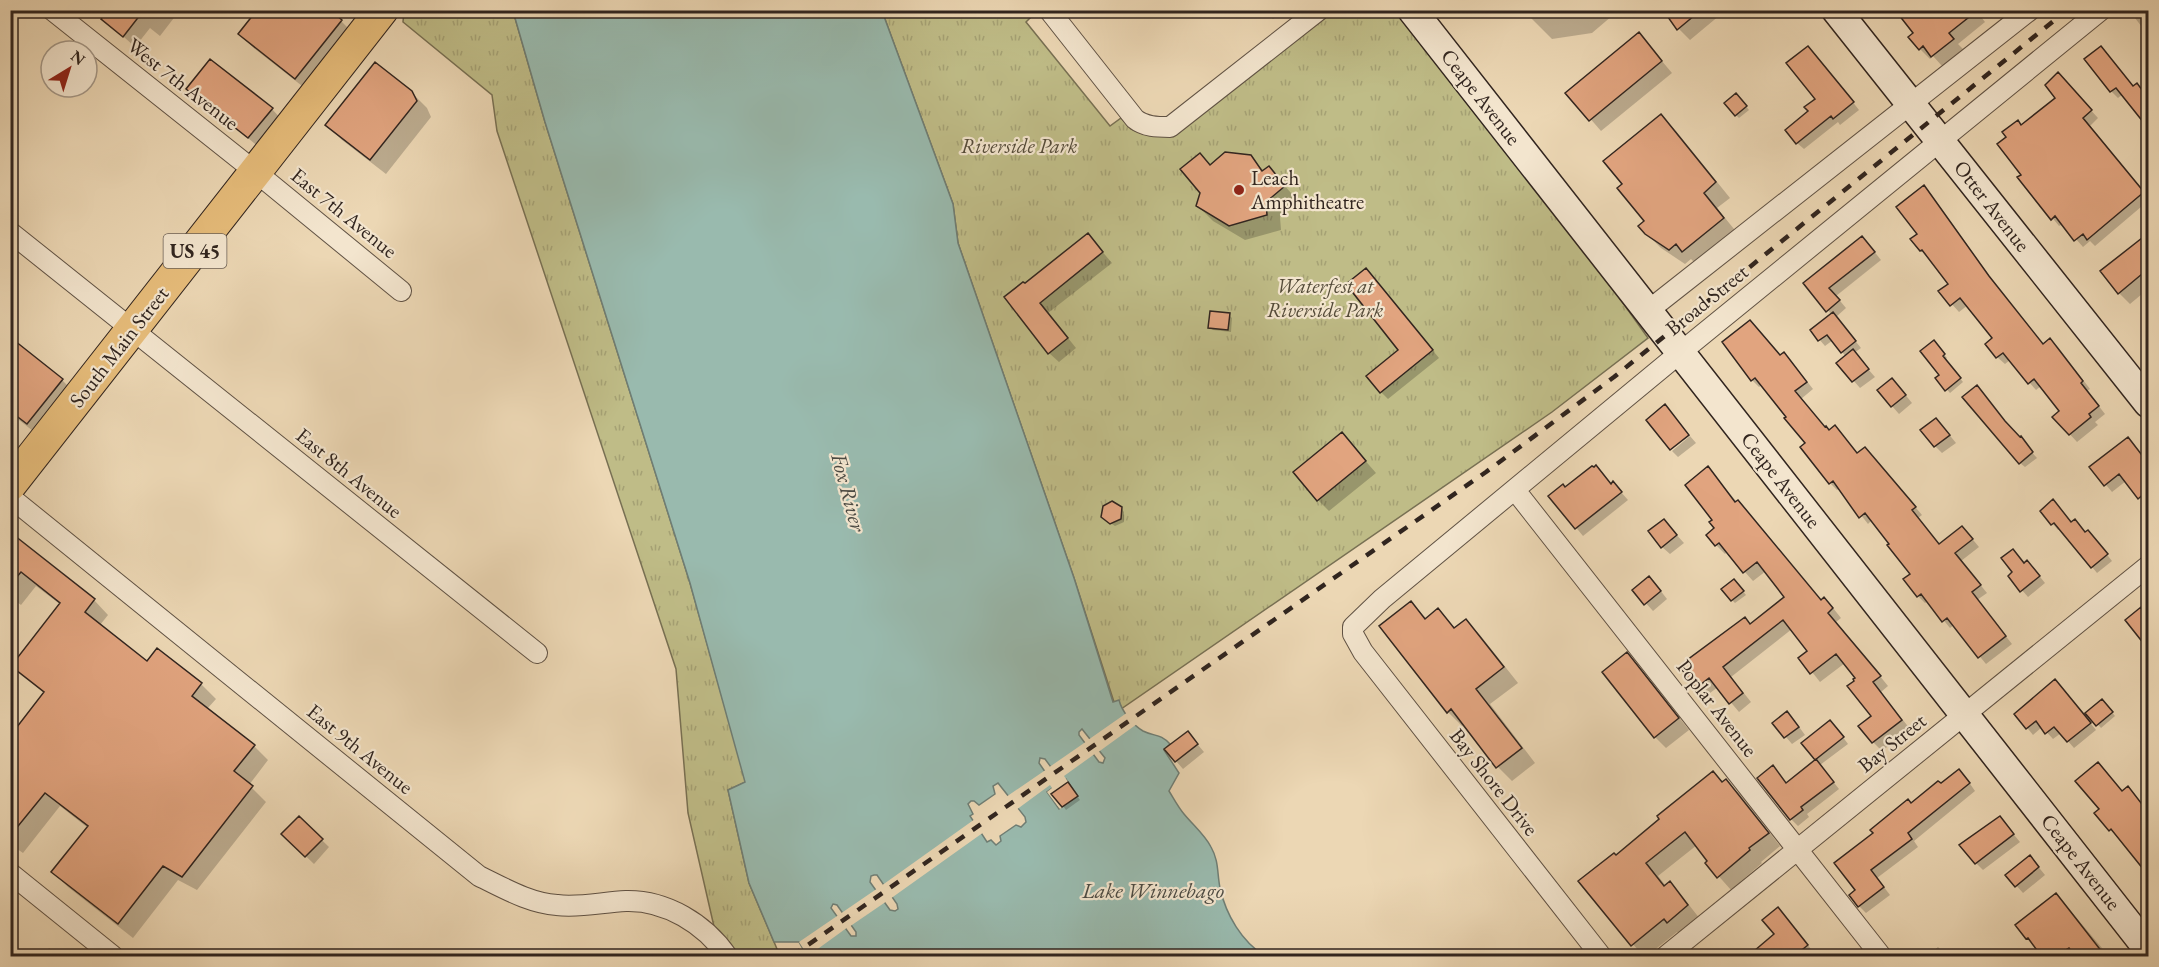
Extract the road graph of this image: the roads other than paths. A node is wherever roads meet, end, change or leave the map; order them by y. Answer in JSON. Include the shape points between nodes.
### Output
{"nodes":[{"id":1,"x":52,"y":10,"type":"edge"},
{"id":2,"x":1049,"y":10,"type":"edge"},
{"id":3,"x":1319,"y":10,"type":"edge"},
{"id":4,"x":1412,"y":10,"type":"edge"},
{"id":5,"x":1836,"y":10,"type":"edge"},
{"id":6,"x":2030,"y":10,"type":"edge"},
{"id":7,"x":2101,"y":10,"type":"edge"},
{"id":8,"x":378,"y":12,"type":"edge"},
{"id":9,"x":1911,"y":105,"type":"junction"},
{"id":10,"x":1940,"y":141,"type":"junction"},
{"id":11,"x":257,"y":173,"type":"junction"},
{"id":12,"x":10,"y":232,"type":"edge"},
{"id":13,"x":401,"y":291,"type":"dead end"},
{"id":14,"x":1649,"y":310,"type":"junction"},
{"id":15,"x":132,"y":330,"type":"junction"},
{"id":16,"x":1681,"y":352,"type":"junction"},
{"id":17,"x":2148,"y":403,"type":"edge"},
{"id":18,"x":10,"y":484,"type":"edge"},
{"id":19,"x":1515,"y":490,"type":"junction"},
{"id":20,"x":10,"y":497,"type":"edge"},
{"id":21,"x":2148,"y":566,"type":"edge"},
{"id":22,"x":1353,"y":634,"type":"joint"},
{"id":23,"x":537,"y":653,"type":"dead end"},
{"id":24,"x":1965,"y":714,"type":"junction"},
{"id":25,"x":1798,"y":850,"type":"junction"},
{"id":26,"x":10,"y":873,"type":"edge"},
{"id":27,"x":2148,"y":949,"type":"edge"},
{"id":28,"x":723,"y":950,"type":"edge"},
{"id":29,"x":113,"y":957,"type":"edge"},
{"id":30,"x":1601,"y":957,"type":"edge"},
{"id":31,"x":1666,"y":957,"type":"edge"},
{"id":32,"x":1881,"y":957,"type":"edge"}],
"edges":[{"from":1,"to":11,"type":"street","name":"West 7th Avenue"},
{"from":2,"to":3,"type":"street","via":[[1135,119],[1142,124],[1170,127]]},
{"from":4,"to":14,"type":"street","name":"Ceape Avenue"},
{"from":5,"to":9,"type":"street","name":"Otter Avenue"},
{"from":6,"to":9,"type":"street","name":"Broad Street"},
{"from":7,"to":10,"type":"street","name":"Broad Street"},
{"from":8,"to":11,"type":"main road","name":"South Main Street","number":"US 45"},
{"from":9,"to":10,"type":"street","name":"Otter Avenue"},
{"from":9,"to":14,"type":"street","name":"Broad Street"},
{"from":10,"to":16,"type":"street","name":"Broad Street"},
{"from":10,"to":17,"type":"street","name":"Otter Avenue"},
{"from":11,"to":13,"type":"street","name":"East 7th Avenue"},
{"from":11,"to":15,"type":"main road","name":"South Main Street","number":"US 45"},
{"from":12,"to":15,"type":"street","name":"East 8th Avenue"},
{"from":14,"to":16,"type":"street","name":"Ceape Avenue"},
{"from":15,"to":18,"type":"main road","name":"South Main Street","number":"US 45"},
{"from":15,"to":23,"type":"street","name":"East 8th Avenue"},
{"from":16,"to":19,"type":"street","name":"Broad Street"},
{"from":16,"to":24,"type":"street","name":"Ceape Avenue"},
{"from":19,"to":22,"type":"street","name":"Broad Street","via":[[1382,599],[1353,627]]},
{"from":19,"to":25,"type":"street","name":"Poplar Avenue"},
{"from":20,"to":28,"type":"street","name":"East 9th Avenue","via":[[479,876],[520,896],[557,905],[629,901],[663,907],[689,919]]},
{"from":21,"to":24,"type":"street","name":"Bay Street"},
{"from":22,"to":30,"type":"street","name":"Bay Shore Drive","via":[[1363,652]]},
{"from":24,"to":25,"type":"street","name":"Bay Street"},
{"from":24,"to":27,"type":"street","name":"Ceape Avenue"},
{"from":25,"to":31,"type":"street","name":"Bay Street"},
{"from":25,"to":32,"type":"street","name":"Poplar Avenue"},
{"from":26,"to":29,"type":"street"}]}
